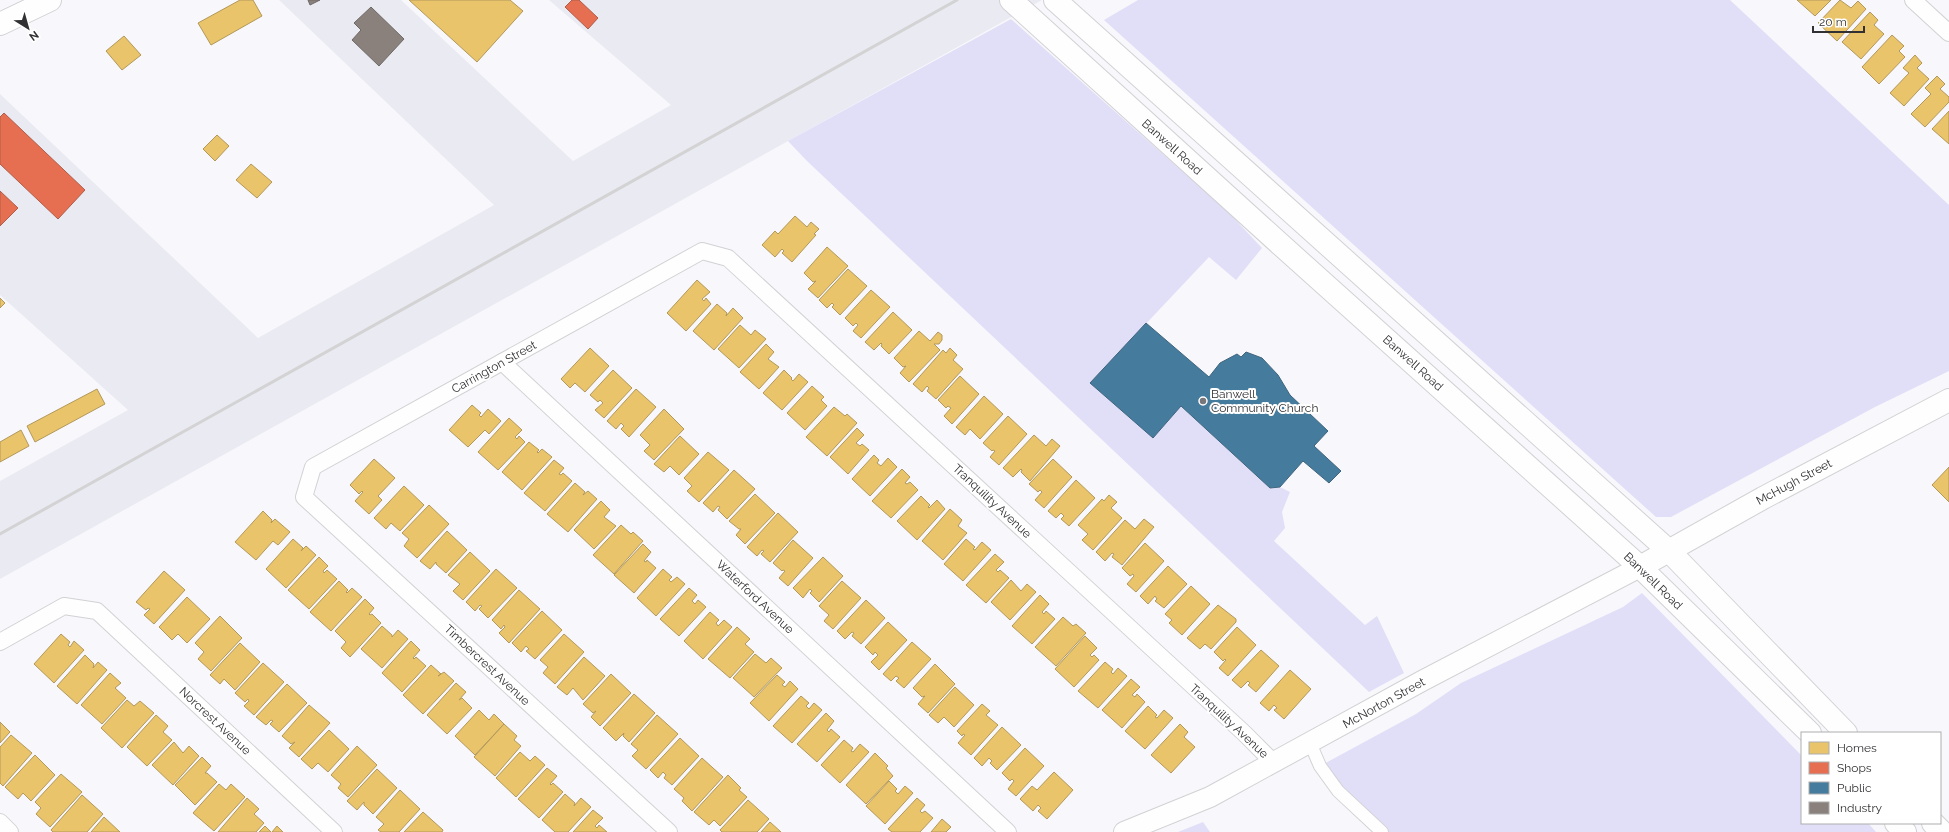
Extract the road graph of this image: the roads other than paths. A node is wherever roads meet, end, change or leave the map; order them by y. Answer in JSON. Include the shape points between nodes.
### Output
{"nodes":[{"id":1,"x":50,"y":0,"type":"edge"},
{"id":2,"x":1011,"y":0,"type":"edge"},
{"id":3,"x":1055,"y":0,"type":"edge"},
{"id":4,"x":1913,"y":0,"type":"edge"},
{"id":5,"x":0,"y":24,"type":"edge"},
{"id":6,"x":1949,"y":34,"type":"edge"},
{"id":7,"x":702,"y":251,"type":"joint"},
{"id":8,"x":502,"y":362,"type":"junction"},
{"id":9,"x":1949,"y":400,"type":"edge"},
{"id":10,"x":304,"y":497,"type":"joint"},
{"id":11,"x":1669,"y":551,"type":"junction"},
{"id":12,"x":1640,"y":567,"type":"junction"},
{"id":13,"x":0,"y":642,"type":"edge"},
{"id":14,"x":1809,"y":732,"type":"edge"},
{"id":15,"x":1845,"y":732,"type":"edge"},
{"id":16,"x":1310,"y":743,"type":"junction"},
{"id":17,"x":1273,"y":762,"type":"junction"},
{"id":18,"x":0,"y":822,"type":"edge"},
{"id":19,"x":1897,"y":824,"type":"edge"},
{"id":20,"x":1934,"y":824,"type":"edge"},
{"id":21,"x":10,"y":832,"type":"edge"},
{"id":22,"x":334,"y":832,"type":"edge"},
{"id":23,"x":669,"y":832,"type":"edge"},
{"id":24,"x":1008,"y":832,"type":"edge"},
{"id":25,"x":1124,"y":832,"type":"edge"},
{"id":26,"x":1382,"y":832,"type":"edge"},
{"id":27,"x":1905,"y":832,"type":"edge"},
{"id":28,"x":1942,"y":832,"type":"edge"}],
"edges":[{"from":1,"to":5,"type":"main road"},
{"from":2,"to":12,"type":"main road","name":"Banwell Road"},
{"from":3,"to":11,"type":"main road"},
{"from":4,"to":6,"type":"street"},
{"from":7,"to":8,"type":"street","name":"Carrington Street"},
{"from":7,"to":17,"type":"street","name":"Tranquility Avenue","via":[[728,258]]},
{"from":8,"to":10,"type":"street","name":"Carrington Street","via":[[313,467]]},
{"from":8,"to":24,"type":"street","name":"Waterford Avenue"},
{"from":9,"to":11,"type":"main road","name":"McHugh Street","via":[[1763,498]]},
{"from":10,"to":23,"type":"street","name":"Timbercrest Avenue"},
{"from":11,"to":12,"type":"main road","name":"McHugh Street"},
{"from":11,"to":15,"type":"main road"},
{"from":12,"to":14,"type":"main road","name":"Banwell Road"},
{"from":12,"to":16,"type":"street","name":"McNorton Street"},
{"from":13,"to":22,"type":"street","name":"Norcrest Avenue","via":[[64,606],[97,611]]},
{"from":16,"to":17,"type":"street","name":"McNorton Street"},
{"from":16,"to":26,"type":"street","via":[[1320,766],[1338,791]]},
{"from":17,"to":25,"type":"street","name":"McNorton Street","via":[[1210,797]]},
{"from":18,"to":21,"type":"street"},
{"from":19,"to":27,"type":"main road"},
{"from":20,"to":28,"type":"main road"}]}
